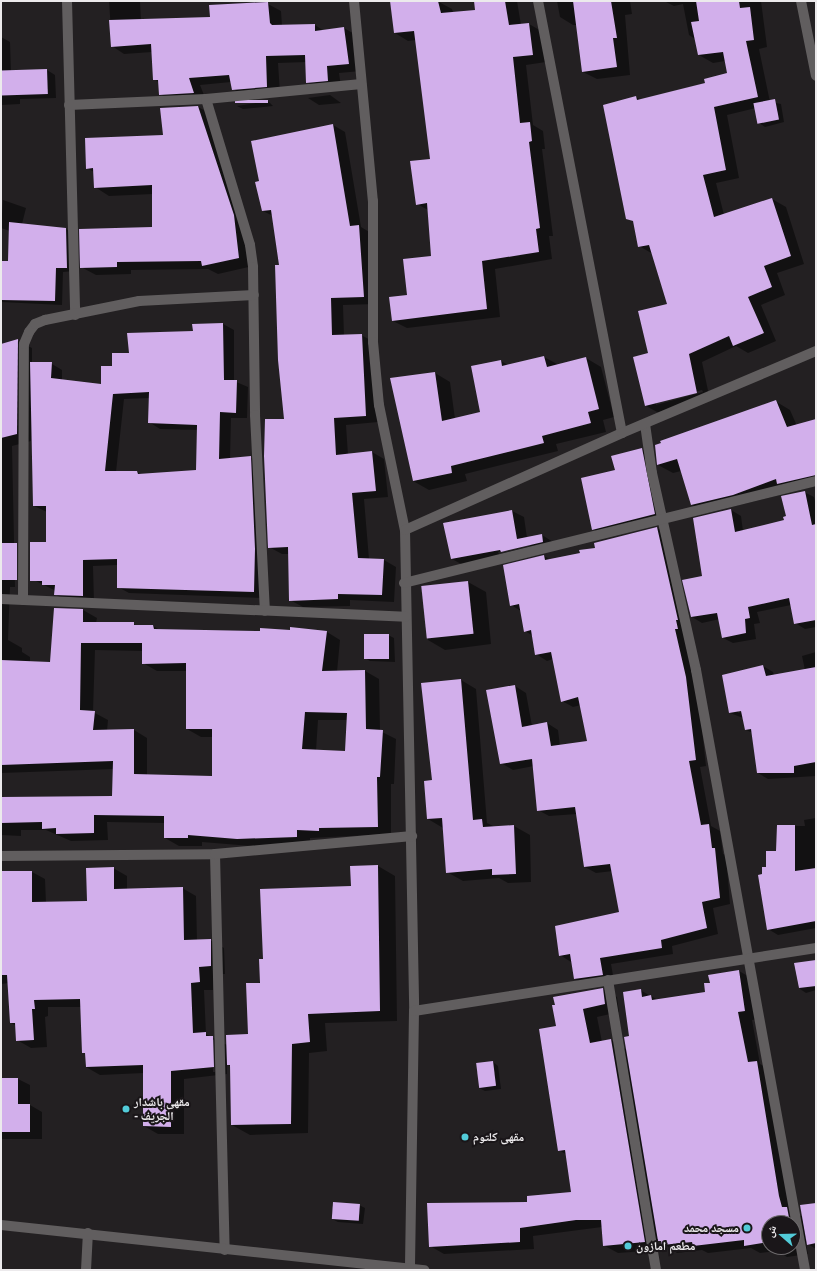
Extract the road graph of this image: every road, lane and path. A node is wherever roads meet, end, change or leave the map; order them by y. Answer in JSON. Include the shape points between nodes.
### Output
{"nodes":[{"id":1,"x":67,"y":1,"type":"edge"},
{"id":2,"x":354,"y":1,"type":"edge"},
{"id":3,"x":538,"y":1,"type":"edge"},
{"id":4,"x":801,"y":1,"type":"edge"},
{"id":5,"x":816,"y":76,"type":"edge"},
{"id":6,"x":361,"y":84,"type":"junction"},
{"id":7,"x":206,"y":99,"type":"junction"},
{"id":8,"x":69,"y":105,"type":"junction"},
{"id":9,"x":254,"y":295,"type":"junction"},
{"id":10,"x":75,"y":315,"type":"junction"},
{"id":11,"x":816,"y":351,"type":"edge"},
{"id":12,"x":645,"y":424,"type":"junction"},
{"id":13,"x":622,"y":433,"type":"junction"},
{"id":14,"x":816,"y":481,"type":"edge"},
{"id":15,"x":664,"y":520,"type":"junction"},
{"id":16,"x":405,"y":530,"type":"junction"},
{"id":17,"x":404,"y":583,"type":"junction"},
{"id":18,"x":1,"y":598,"type":"edge"},
{"id":19,"x":23,"y":600,"type":"junction"},
{"id":20,"x":265,"y":611,"type":"junction"},
{"id":21,"x":406,"y":616,"type":"junction"},
{"id":22,"x":412,"y":836,"type":"junction"},
{"id":23,"x":214,"y":854,"type":"junction"},
{"id":24,"x":1,"y":856,"type":"edge"},
{"id":25,"x":816,"y":948,"type":"edge"},
{"id":26,"x":750,"y":958,"type":"junction"},
{"id":27,"x":608,"y":980,"type":"junction"},
{"id":28,"x":414,"y":1011,"type":"junction"},
{"id":29,"x":1,"y":1225,"type":"edge"},
{"id":30,"x":88,"y":1233,"type":"junction"},
{"id":31,"x":224,"y":1250,"type":"junction"},
{"id":32,"x":410,"y":1269,"type":"edge"},
{"id":33,"x":86,"y":1270,"type":"edge"},
{"id":34,"x":425,"y":1270,"type":"edge"},
{"id":35,"x":656,"y":1270,"type":"edge"},
{"id":36,"x":805,"y":1270,"type":"edge"}],
"edges":[{"from":1,"to":8,"type":"street"},
{"from":2,"to":6,"type":"street"},
{"from":3,"to":13,"type":"street"},
{"from":4,"to":5,"type":"street"},
{"from":6,"to":7,"type":"street"},
{"from":6,"to":16,"type":"street","via":[[372,201],[373,342],[379,405]]},
{"from":7,"to":8,"type":"street"},
{"from":7,"to":9,"type":"street","via":[[250,245]]},
{"from":8,"to":10,"type":"street"},
{"from":9,"to":10,"type":"street","via":[[139,301]]},
{"from":9,"to":20,"type":"street","via":[[255,415]]},
{"from":10,"to":19,"type":"street","via":[[35,324],[24,344]]},
{"from":11,"to":12,"type":"street"},
{"from":12,"to":13,"type":"street"},
{"from":12,"to":15,"type":"street","via":[[652,473]]},
{"from":13,"to":16,"type":"street"},
{"from":14,"to":15,"type":"street"},
{"from":15,"to":17,"type":"street"},
{"from":15,"to":26,"type":"street","via":[[696,670]]},
{"from":16,"to":17,"type":"street"},
{"from":17,"to":21,"type":"street"},
{"from":18,"to":19,"type":"street"},
{"from":19,"to":20,"type":"street"},
{"from":20,"to":21,"type":"street"},
{"from":21,"to":22,"type":"street"},
{"from":22,"to":23,"type":"street"},
{"from":22,"to":28,"type":"street"},
{"from":23,"to":24,"type":"street"},
{"from":23,"to":31,"type":"street"},
{"from":25,"to":26,"type":"street"},
{"from":26,"to":27,"type":"street"},
{"from":26,"to":36,"type":"street"},
{"from":27,"to":28,"type":"street"},
{"from":27,"to":35,"type":"street"},
{"from":28,"to":32,"type":"street"},
{"from":29,"to":30,"type":"street"},
{"from":30,"to":31,"type":"street"},
{"from":30,"to":33,"type":"street"},
{"from":31,"to":32,"type":"street"},
{"from":32,"to":34,"type":"street"}]}
